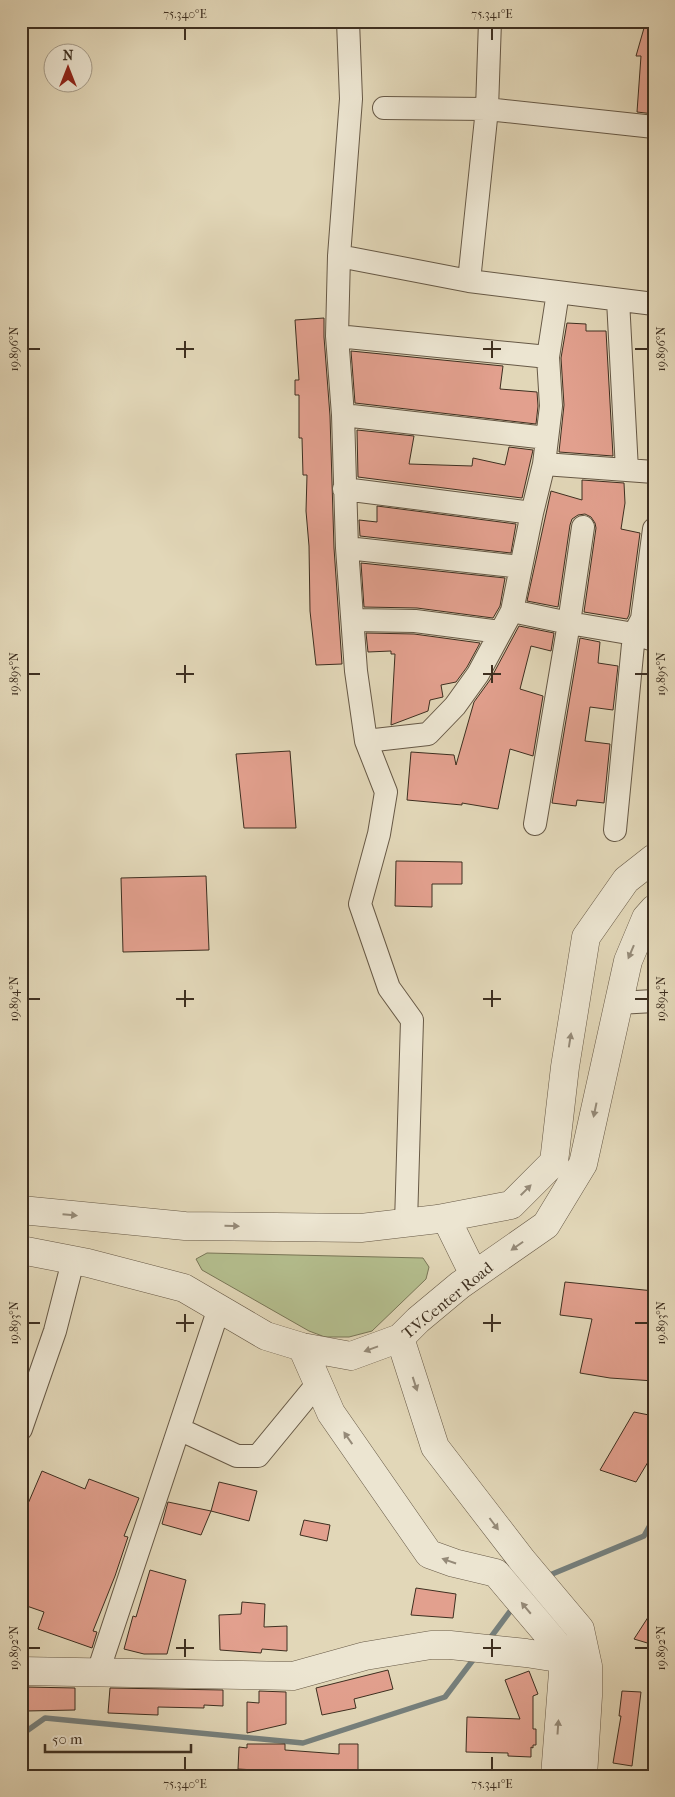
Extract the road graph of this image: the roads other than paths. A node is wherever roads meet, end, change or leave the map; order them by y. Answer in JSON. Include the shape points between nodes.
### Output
{"nodes":[{"id":1,"x":348,"y":21,"type":"edge"},
{"id":2,"x":490,"y":21,"type":"edge"},
{"id":3,"x":384,"y":108,"type":"dead end"},
{"id":4,"x":487,"y":109,"type":"junction"},
{"id":5,"x":654,"y":127,"type":"edge"},
{"id":6,"x":339,"y":256,"type":"junction"},
{"id":7,"x":469,"y":280,"type":"junction"},
{"id":8,"x":558,"y":292,"type":"junction"},
{"id":9,"x":618,"y":300,"type":"junction"},
{"id":10,"x":654,"y":304,"type":"edge"},
{"id":11,"x":337,"y":336,"type":"junction"},
{"id":12,"x":548,"y":357,"type":"junction"},
{"id":13,"x":343,"y":415,"type":"junction"},
{"id":14,"x":547,"y":438,"type":"junction"},
{"id":15,"x":544,"y":464,"type":"junction"},
{"id":16,"x":627,"y":470,"type":"junction"},
{"id":17,"x":654,"y":472,"type":"edge"},
{"id":18,"x":344,"y":489,"type":"junction"},
{"id":19,"x":532,"y":513,"type":"junction"},
{"id":20,"x":583,"y":527,"type":"dead end"},
{"id":21,"x":654,"y":529,"type":"edge"},
{"id":22,"x":347,"y":548,"type":"junction"},
{"id":23,"x":520,"y":567,"type":"junction"},
{"id":24,"x":512,"y":611,"type":"junction"},
{"id":25,"x":353,"y":620,"type":"junction"},
{"id":26,"x":569,"y":623,"type":"junction"},
{"id":27,"x":500,"y":632,"type":"junction"},
{"id":28,"x":644,"y":637,"type":"edge"},
{"id":29,"x":366,"y":741,"type":"junction"},
{"id":30,"x":535,"y":824,"type":"dead end"},
{"id":31,"x":615,"y":830,"type":"dead end"},
{"id":32,"x":654,"y":858,"type":"edge"},
{"id":33,"x":654,"y":909,"type":"edge"},
{"id":34,"x":654,"y":1001,"type":"edge"},
{"id":35,"x":618,"y":1003,"type":"junction"},
{"id":36,"x":22,"y":1216,"type":"edge"},
{"id":37,"x":446,"y":1218,"type":"junction"},
{"id":38,"x":406,"y":1223,"type":"junction"},
{"id":39,"x":21,"y":1250,"type":"edge"},
{"id":40,"x":73,"y":1261,"type":"junction"},
{"id":41,"x":474,"y":1275,"type":"junction"},
{"id":42,"x":219,"y":1308,"type":"junction"},
{"id":43,"x":400,"y":1338,"type":"junction"},
{"id":44,"x":302,"y":1347,"type":"junction"},
{"id":45,"x":318,"y":1383,"type":"junction"},
{"id":46,"x":21,"y":1428,"type":"edge"},
{"id":47,"x":179,"y":1429,"type":"junction"},
{"id":48,"x":569,"y":1656,"type":"junction"},
{"id":49,"x":21,"y":1671,"type":"edge"},
{"id":50,"x":98,"y":1672,"type":"junction"},
{"id":51,"x":555,"y":1776,"type":"edge"},
{"id":52,"x":583,"y":1776,"type":"edge"}],
"edges":[{"from":1,"to":6,"type":"street","via":[[351,99]]},
{"from":2,"to":4,"type":"street"},
{"from":3,"to":4,"type":"street"},
{"from":4,"to":5,"type":"street"},
{"from":4,"to":7,"type":"street"},
{"from":6,"to":7,"type":"street"},
{"from":6,"to":11,"type":"street"},
{"from":7,"to":8,"type":"street"},
{"from":8,"to":9,"type":"street"},
{"from":8,"to":12,"type":"street"},
{"from":9,"to":10,"type":"street"},
{"from":9,"to":16,"type":"street"},
{"from":11,"to":12,"type":"street"},
{"from":11,"to":13,"type":"street"},
{"from":12,"to":14,"type":"street","via":[[551,406]]},
{"from":13,"to":14,"type":"street"},
{"from":13,"to":18,"type":"street"},
{"from":14,"to":15,"type":"street"},
{"from":15,"to":16,"type":"street"},
{"from":15,"to":19,"type":"street"},
{"from":16,"to":17,"type":"street"},
{"from":18,"to":19,"type":"street"},
{"from":18,"to":22,"type":"street"},
{"from":19,"to":23,"type":"street"},
{"from":20,"to":26,"type":"street"},
{"from":21,"to":28,"type":"street","via":[[642,619]]},
{"from":22,"to":23,"type":"street"},
{"from":22,"to":25,"type":"street"},
{"from":23,"to":24,"type":"street"},
{"from":24,"to":26,"type":"street"},
{"from":24,"to":27,"type":"street"},
{"from":25,"to":27,"type":"street","via":[[415,621]]},
{"from":25,"to":29,"type":"street"},
{"from":26,"to":28,"type":"street"},
{"from":26,"to":30,"type":"street"},
{"from":27,"to":29,"type":"street","via":[[478,674],[455,706],[428,734]]},
{"from":28,"to":31,"type":"street"},
{"from":29,"to":38,"type":"street","via":[[386,792],[379,834],[360,904],[389,988],[412,1020]]},
{"from":37,"to":32,"type":"street","one_way":true,"via":[[511,1205],[554,1162],[586,937],[626,880]]},
{"from":33,"to":35,"type":"street","name":"T.V.Center Road","one_way":true,"via":[[646,918],[628,961]]},
{"from":34,"to":35,"type":"street"},
{"from":35,"to":41,"type":"street","name":"T.V.Center Road","one_way":true,"via":[[584,1164],[546,1225]]},
{"from":36,"to":38,"type":"street","one_way":true,"via":[[185,1226],[360,1228]]},
{"from":37,"to":38,"type":"street"},
{"from":37,"to":41,"type":"street"},
{"from":39,"to":40,"type":"street","name":"T.V.Center Road"},
{"from":40,"to":42,"type":"street","name":"T.V.Center Road","via":[[184,1288]]},
{"from":40,"to":46,"type":"street","via":[[55,1331]]},
{"from":41,"to":43,"type":"street","name":"T.V.Center Road"},
{"from":42,"to":44,"type":"street","name":"T.V.Center Road","via":[[266,1336]]},
{"from":42,"to":47,"type":"street"},
{"from":43,"to":44,"type":"street","name":"T.V.Center Road","one_way":true,"via":[[351,1356]]},
{"from":43,"to":48,"type":"street","one_way":true,"via":[[435,1446],[522,1560],[580,1629]]},
{"from":44,"to":45,"type":"street"},
{"from":45,"to":47,"type":"street","via":[[258,1456],[237,1456]]},
{"from":48,"to":45,"type":"street","one_way":true,"via":[[496,1573],[429,1554],[331,1413]]},
{"from":47,"to":50,"type":"street"},
{"from":48,"to":50,"type":"street","via":[[432,1645],[365,1656],[293,1676]]},
{"from":51,"to":48,"type":"street","one_way":true},
{"from":48,"to":52,"type":"street","via":[[588,1696]]},
{"from":49,"to":50,"type":"street"}]}
